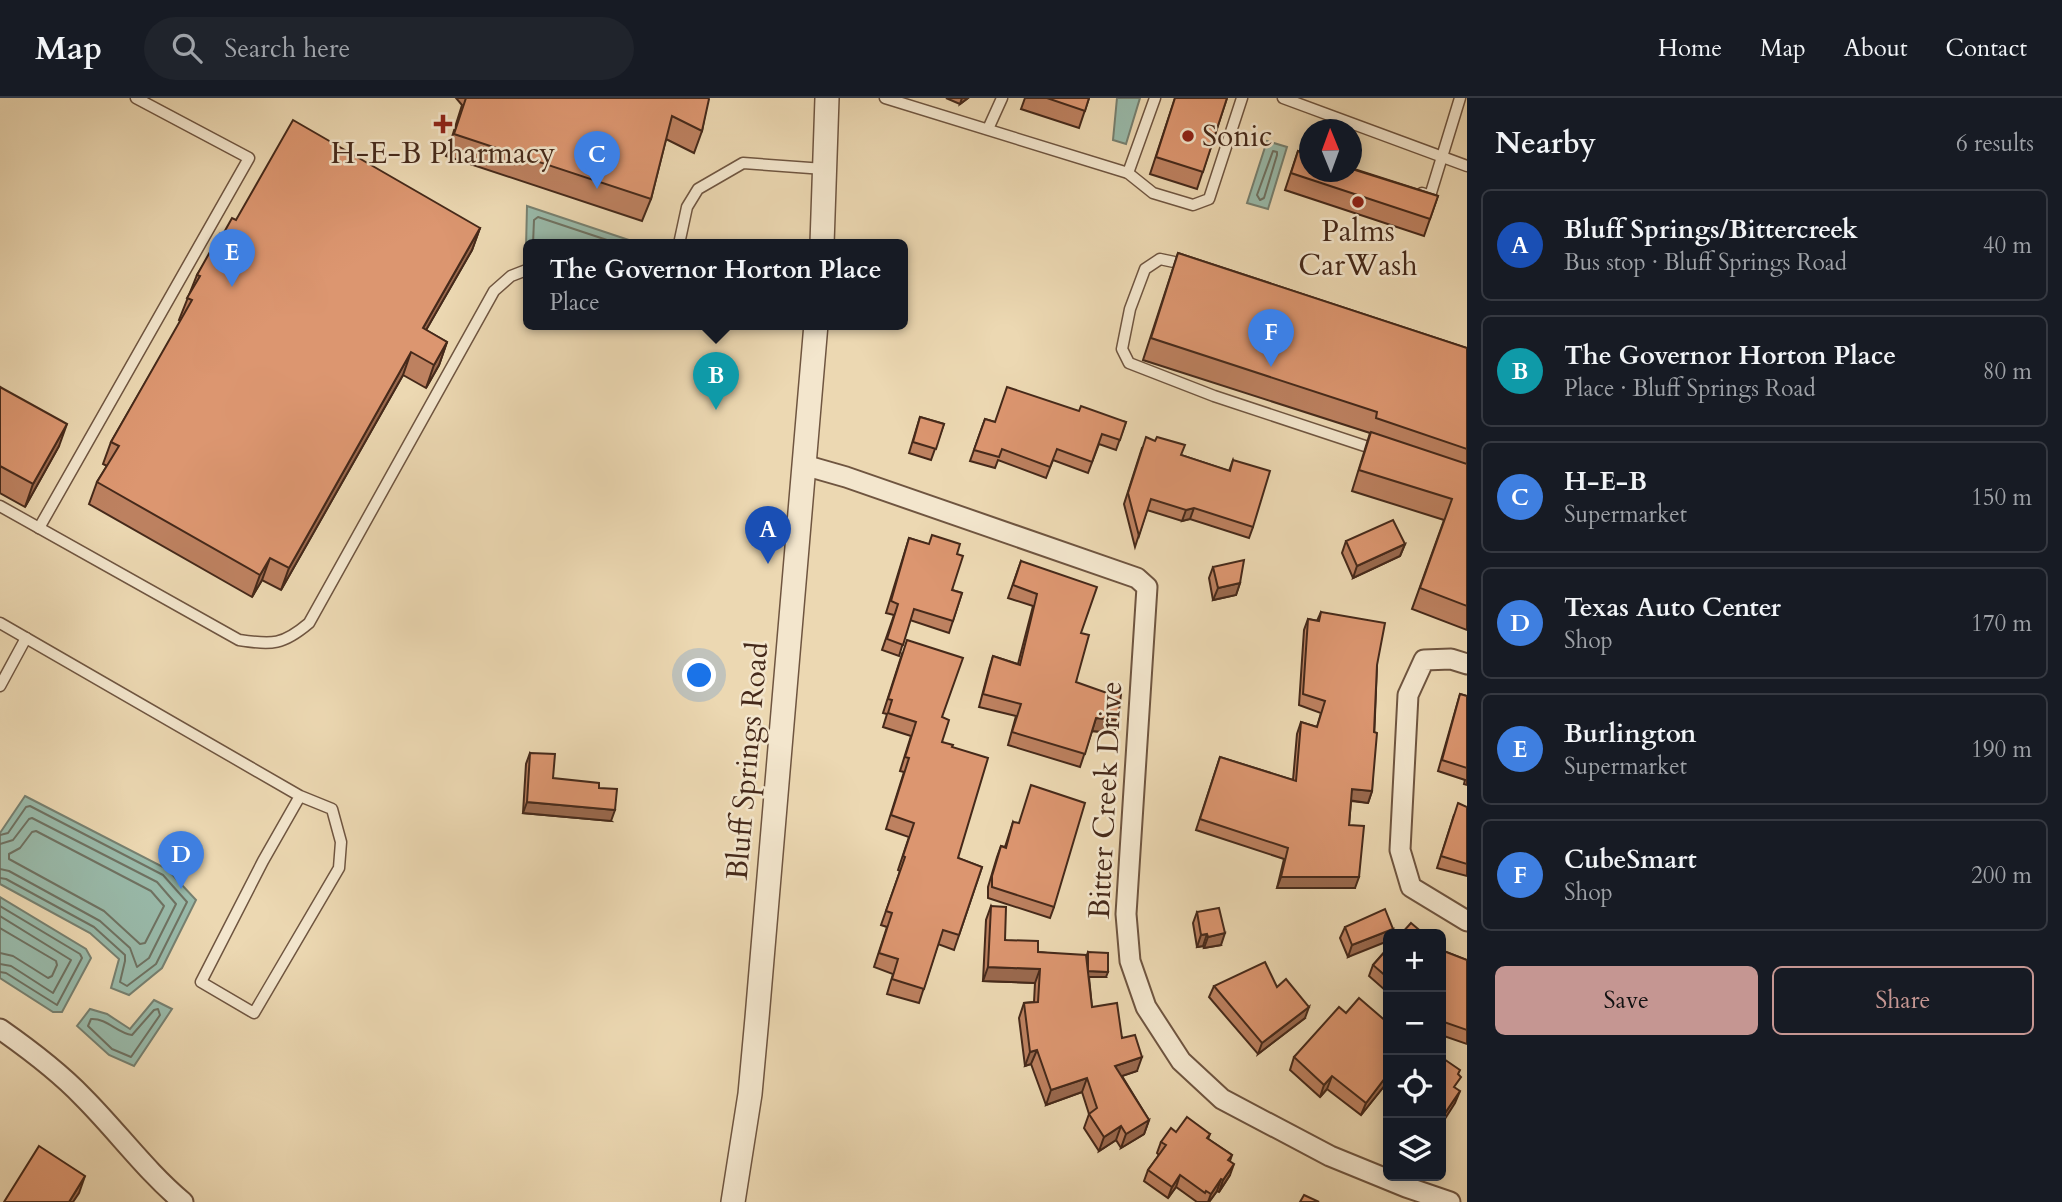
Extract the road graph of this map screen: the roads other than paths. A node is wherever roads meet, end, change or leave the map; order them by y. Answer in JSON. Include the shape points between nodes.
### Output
{"nodes":[{"id":1,"x":136,"y":98,"type":"edge"},
{"id":2,"x":827,"y":98,"type":"edge"},
{"id":3,"x":885,"y":98,"type":"edge"},
{"id":4,"x":1002,"y":98,"type":"edge"},
{"id":5,"x":1155,"y":98,"type":"edge"},
{"id":6,"x":1242,"y":98,"type":"edge"},
{"id":7,"x":1283,"y":98,"type":"edge"},
{"id":8,"x":1460,"y":98,"type":"edge"},
{"id":9,"x":988,"y":129,"type":"junction"},
{"id":10,"x":1442,"y":156,"type":"junction"},
{"id":11,"x":1467,"y":166,"type":"edge"},
{"id":12,"x":825,"y":170,"type":"junction"},
{"id":13,"x":1128,"y":173,"type":"junction"},
{"id":14,"x":1417,"y":192,"type":"edge"},
{"id":15,"x":680,"y":239,"type":"edge"},
{"id":16,"x":822,"y":239,"type":"edge"},
{"id":17,"x":1199,"y":269,"type":"edge"},
{"id":18,"x":523,"y":271,"type":"edge"},
{"id":19,"x":815,"y":330,"type":"edge"},
{"id":20,"x":1391,"y":454,"type":"edge"},
{"id":21,"x":804,"y":465,"type":"junction"},
{"id":22,"x":0,"y":506,"type":"edge"},
{"id":23,"x":39,"y":528,"type":"junction"},
{"id":24,"x":0,"y":623,"type":"edge"},
{"id":25,"x":26,"y":638,"type":"junction"},
{"id":26,"x":1467,"y":664,"type":"edge"},
{"id":27,"x":0,"y":686,"type":"edge"},
{"id":28,"x":300,"y":796,"type":"junction"},
{"id":29,"x":1467,"y":922,"type":"edge"},
{"id":30,"x":0,"y":1029,"type":"edge"},
{"id":31,"x":183,"y":1202,"type":"edge"},
{"id":32,"x":733,"y":1202,"type":"edge"},
{"id":33,"x":1450,"y":1202,"type":"edge"}],
"edges":[{"from":1,"to":23,"type":"lane","via":[[249,158]]},
{"from":2,"to":12,"type":"street"},
{"from":3,"to":9,"type":"lane"},
{"from":4,"to":9,"type":"lane"},
{"from":5,"to":13,"type":"lane"},
{"from":6,"to":13,"type":"lane","via":[[1209,199],[1193,205],[1153,193]]},
{"from":7,"to":10,"type":"lane"},
{"from":8,"to":10,"type":"lane"},
{"from":9,"to":13,"type":"lane"},
{"from":10,"to":11,"type":"lane"},
{"from":10,"to":14,"type":"lane","via":[[1430,196]]},
{"from":12,"to":15,"type":"lane","via":[[743,163],[698,189],[687,207]]},
{"from":12,"to":16,"type":"street"},
{"from":17,"to":20,"type":"lane","via":[[1160,259],[1145,269],[1122,349],[1129,363]]},
{"from":18,"to":23,"type":"lane","via":[[511,275],[494,291],[309,623],[291,638],[264,644],[239,640]]},
{"from":19,"to":21,"type":"street","name":"Bluff Springs Road"},
{"from":21,"to":32,"type":"street","name":"Bluff Springs Road","via":[[750,1094]]},
{"from":21,"to":33,"type":"street","name":"Bitter Creek Drive","via":[[1137,578],[1147,587],[1126,915],[1130,961],[1146,1007],[1181,1061],[1222,1099],[1330,1156]]},
{"from":22,"to":23,"type":"lane"},
{"from":24,"to":25,"type":"lane"},
{"from":25,"to":27,"type":"lane"},
{"from":25,"to":28,"type":"lane"},
{"from":26,"to":29,"type":"street","via":[[1451,659],[1423,660],[1408,695],[1400,850],[1411,887]]},
{"from":28,"to":28,"type":"lane","via":[[201,982],[254,1013],[339,868],[341,842],[332,809]]},
{"from":30,"to":31,"type":"street","via":[[85,1098]]}]}
